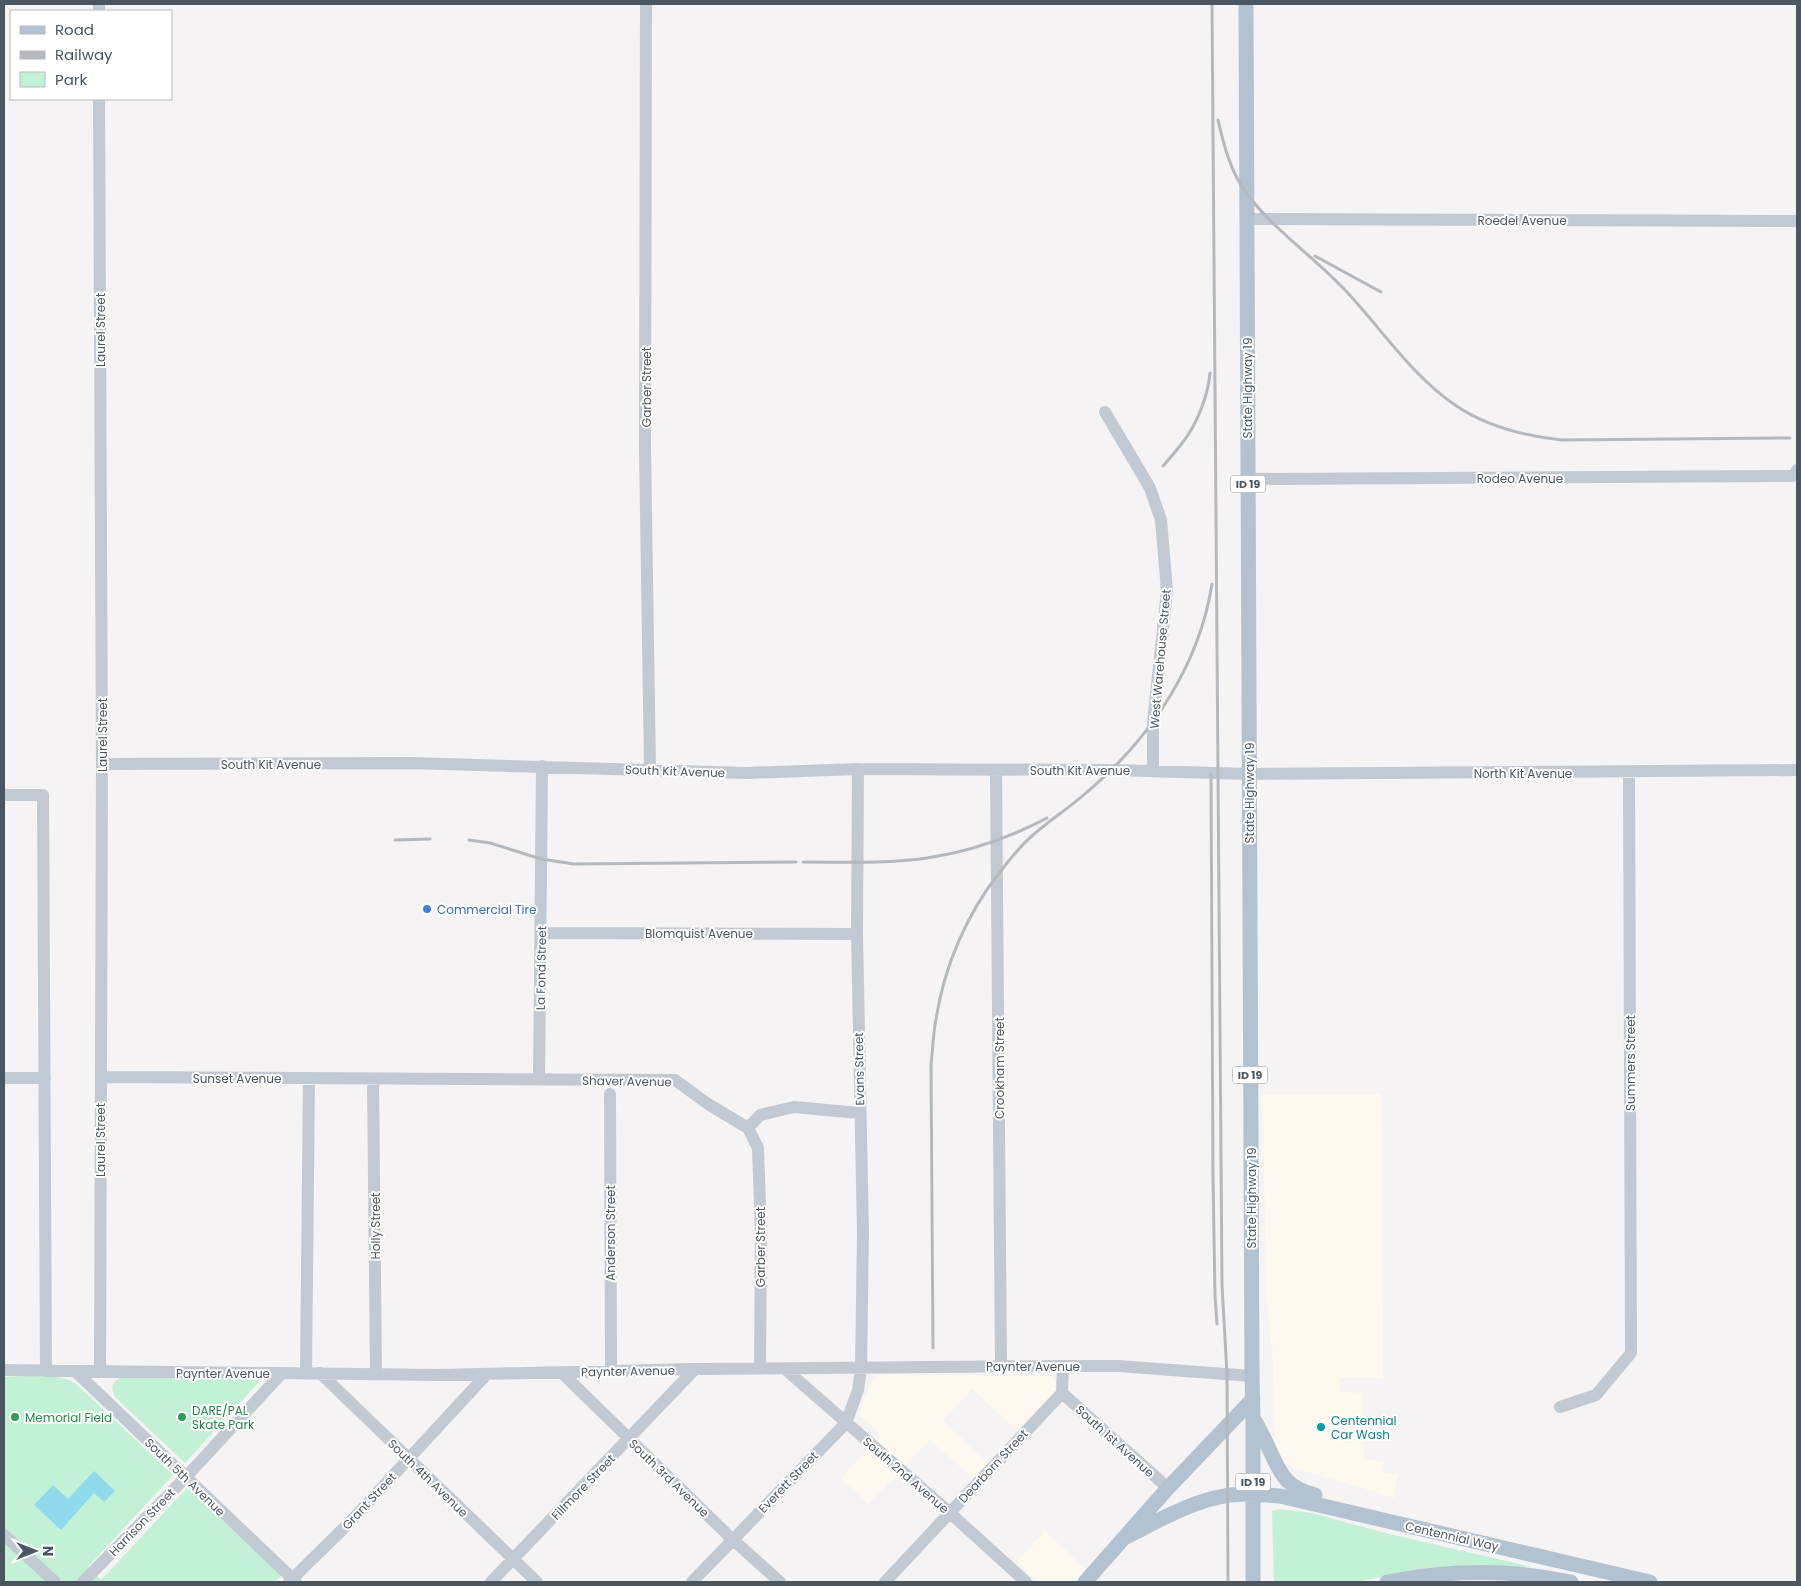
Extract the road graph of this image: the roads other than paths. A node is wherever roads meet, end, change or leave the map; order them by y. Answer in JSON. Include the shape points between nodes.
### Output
{"nodes":[{"id":1,"x":646,"y":4,"type":"edge"},
{"id":2,"x":1246,"y":4,"type":"edge"},
{"id":3,"x":99,"y":100,"type":"edge"},
{"id":4,"x":1247,"y":219,"type":"junction"},
{"id":5,"x":1797,"y":221,"type":"edge"},
{"id":6,"x":1105,"y":412,"type":"dead end"},
{"id":7,"x":1795,"y":473,"type":"edge"},
{"id":8,"x":1248,"y":479,"type":"junction"},
{"id":9,"x":102,"y":764,"type":"junction"},
{"id":10,"x":542,"y":766,"type":"junction"},
{"id":11,"x":858,"y":769,"type":"junction"},
{"id":12,"x":650,"y":770,"type":"junction"},
{"id":13,"x":996,"y":770,"type":"junction"},
{"id":14,"x":1153,"y":770,"type":"junction"},
{"id":15,"x":1797,"y":770,"type":"edge"},
{"id":16,"x":1629,"y":772,"type":"junction"},
{"id":17,"x":1249,"y":774,"type":"junction"},
{"id":18,"x":4,"y":795,"type":"edge"},
{"id":19,"x":541,"y":932,"type":"junction"},
{"id":20,"x":857,"y":934,"type":"junction"},
{"id":21,"x":100,"y":1077,"type":"junction"},
{"id":22,"x":4,"y":1078,"type":"edge"},
{"id":23,"x":44,"y":1078,"type":"junction"},
{"id":24,"x":308,"y":1078,"type":"junction"},
{"id":25,"x":373,"y":1079,"type":"junction"},
{"id":26,"x":539,"y":1080,"type":"junction"},
{"id":27,"x":610,"y":1094,"type":"dead end"},
{"id":28,"x":860,"y":1113,"type":"junction"},
{"id":29,"x":748,"y":1128,"type":"junction"},
{"id":30,"x":1001,"y":1366,"type":"junction"},
{"id":31,"x":1063,"y":1366,"type":"junction"},
{"id":32,"x":695,"y":1369,"type":"junction"},
{"id":33,"x":760,"y":1369,"type":"junction"},
{"id":34,"x":785,"y":1369,"type":"junction"},
{"id":35,"x":861,"y":1369,"type":"junction"},
{"id":36,"x":4,"y":1370,"type":"edge"},
{"id":37,"x":46,"y":1371,"type":"junction"},
{"id":38,"x":75,"y":1371,"type":"junction"},
{"id":39,"x":100,"y":1371,"type":"junction"},
{"id":40,"x":610,"y":1371,"type":"junction"},
{"id":41,"x":561,"y":1372,"type":"junction"},
{"id":42,"x":282,"y":1373,"type":"junction"},
{"id":43,"x":306,"y":1373,"type":"junction"},
{"id":44,"x":320,"y":1373,"type":"junction"},
{"id":45,"x":376,"y":1374,"type":"junction"},
{"id":46,"x":487,"y":1374,"type":"junction"},
{"id":47,"x":1252,"y":1376,"type":"junction"},
{"id":48,"x":1062,"y":1393,"type":"junction"},
{"id":49,"x":1253,"y":1399,"type":"junction"},
{"id":50,"x":1560,"y":1407,"type":"dead end"},
{"id":51,"x":1254,"y":1418,"type":"junction"},
{"id":52,"x":846,"y":1423,"type":"junction"},
{"id":53,"x":629,"y":1439,"type":"junction"},
{"id":54,"x":408,"y":1459,"type":"junction"},
{"id":55,"x":186,"y":1478,"type":"junction"},
{"id":56,"x":1168,"y":1488,"type":"junction"},
{"id":57,"x":1254,"y":1494,"type":"junction"},
{"id":58,"x":949,"y":1512,"type":"junction"},
{"id":59,"x":4,"y":1535,"type":"edge"},
{"id":60,"x":1126,"y":1538,"type":"junction"},
{"id":61,"x":732,"y":1539,"type":"junction"},
{"id":62,"x":1490,"y":1545,"type":"junction"},
{"id":63,"x":513,"y":1560,"type":"junction"},
{"id":64,"x":293,"y":1581,"type":"edge"},
{"id":65,"x":55,"y":1582,"type":"edge"},
{"id":66,"x":83,"y":1582,"type":"edge"},
{"id":67,"x":491,"y":1582,"type":"edge"},
{"id":68,"x":537,"y":1582,"type":"edge"},
{"id":69,"x":692,"y":1582,"type":"edge"},
{"id":70,"x":780,"y":1582,"type":"edge"},
{"id":71,"x":885,"y":1582,"type":"edge"},
{"id":72,"x":1026,"y":1582,"type":"edge"},
{"id":73,"x":1085,"y":1582,"type":"edge"},
{"id":74,"x":1253,"y":1582,"type":"edge"},
{"id":75,"x":1387,"y":1582,"type":"edge"},
{"id":76,"x":1571,"y":1582,"type":"edge"},
{"id":77,"x":1650,"y":1582,"type":"edge"}],
"edges":[{"from":1,"to":12,"type":"street","name":"Garber Street","via":[[645,447]]},
{"from":2,"to":4,"type":"main road","name":"State Highway 19","number":"ID 19"},
{"from":3,"to":9,"type":"street","name":"Laurel Street"},
{"from":4,"to":5,"type":"street","name":"Roedel Avenue"},
{"from":4,"to":8,"type":"main road","name":"State Highway 19","number":"ID 19"},
{"from":6,"to":14,"type":"street","name":"West Warehouse Street","via":[[1150,488],[1160,520],[1167,591],[1153,723]]},
{"from":7,"to":8,"type":"street","name":"Rodeo Avenue"},
{"from":8,"to":17,"type":"main road","name":"State Highway 19","number":"ID 19"},
{"from":9,"to":10,"type":"street","name":"South Kit Avenue"},
{"from":9,"to":21,"type":"street","name":"Laurel Street"},
{"from":10,"to":12,"type":"street","name":"South Kit Avenue"},
{"from":10,"to":19,"type":"street","name":"La Fond Street"},
{"from":11,"to":12,"type":"street","name":"South Kit Avenue","via":[[746,773]]},
{"from":11,"to":13,"type":"street","name":"South Kit Avenue"},
{"from":11,"to":20,"type":"street","name":"Evans Street"},
{"from":13,"to":14,"type":"street","name":"South Kit Avenue"},
{"from":13,"to":30,"type":"street","name":"Crookham Street"},
{"from":14,"to":17,"type":"street","name":"South Kit Avenue"},
{"from":15,"to":16,"type":"street","name":"North Kit Avenue"},
{"from":16,"to":17,"type":"street","name":"North Kit Avenue"},
{"from":16,"to":50,"type":"street","name":"Summers Street","via":[[1631,1353],[1596,1395]]},
{"from":17,"to":47,"type":"main road","name":"State Highway 19","number":"ID 19"},
{"from":18,"to":23,"type":"street","via":[[43,795]]},
{"from":19,"to":20,"type":"street","name":"Blomquist Avenue"},
{"from":19,"to":26,"type":"street","name":"La Fond Street"},
{"from":20,"to":28,"type":"street","name":"Evans Street"},
{"from":21,"to":24,"type":"street","name":"Sunset Avenue"},
{"from":21,"to":39,"type":"street","name":"Laurel Street"},
{"from":22,"to":23,"type":"street"},
{"from":23,"to":37,"type":"street"},
{"from":24,"to":25,"type":"street","name":"Sunset Avenue"},
{"from":24,"to":43,"type":"street"},
{"from":25,"to":26,"type":"street","name":"Shaver Avenue"},
{"from":25,"to":45,"type":"street","name":"Holly Street"},
{"from":26,"to":29,"type":"street","name":"Shaver Avenue","via":[[675,1080]]},
{"from":27,"to":40,"type":"street","name":"Anderson Street"},
{"from":28,"to":29,"type":"street","via":[[794,1107],[760,1115]]},
{"from":28,"to":35,"type":"street","name":"Evans Street","via":[[863,1233]]},
{"from":29,"to":33,"type":"street","name":"Garber Street","via":[[758,1148]]},
{"from":30,"to":31,"type":"street","name":"Paynter Avenue"},
{"from":30,"to":35,"type":"street","name":"Paynter Avenue"},
{"from":31,"to":47,"type":"street","name":"Paynter Avenue","via":[[1118,1366]]},
{"from":31,"to":48,"type":"street"},
{"from":32,"to":33,"type":"street","name":"Paynter Avenue"},
{"from":32,"to":40,"type":"street","name":"Paynter Avenue"},
{"from":32,"to":53,"type":"street","name":"Fillmore Street"},
{"from":33,"to":34,"type":"street","name":"Paynter Avenue"},
{"from":34,"to":35,"type":"street","name":"Paynter Avenue"},
{"from":34,"to":52,"type":"street","name":"South 2nd Avenue"},
{"from":35,"to":52,"type":"street","name":"Everett Street","via":[[858,1390]]},
{"from":36,"to":37,"type":"street","name":"Paynter Avenue"},
{"from":37,"to":38,"type":"street","name":"Paynter Avenue"},
{"from":38,"to":39,"type":"street","name":"Paynter Avenue"},
{"from":38,"to":55,"type":"street","name":"South 5th Avenue"},
{"from":39,"to":42,"type":"street","name":"Paynter Avenue"},
{"from":40,"to":41,"type":"street","name":"Paynter Avenue"},
{"from":41,"to":46,"type":"street","name":"Paynter Avenue"},
{"from":41,"to":53,"type":"street","name":"South 3rd Avenue"},
{"from":42,"to":43,"type":"street","name":"Paynter Avenue"},
{"from":42,"to":55,"type":"street","name":"Harrison Street"},
{"from":43,"to":44,"type":"street","name":"Paynter Avenue"},
{"from":44,"to":45,"type":"street","name":"Paynter Avenue"},
{"from":44,"to":54,"type":"street","name":"South 4th Avenue"},
{"from":45,"to":46,"type":"street","name":"Paynter Avenue"},
{"from":46,"to":54,"type":"street","name":"Grant Street"},
{"from":47,"to":49,"type":"main road","name":"State Highway 19","number":"ID 19"},
{"from":48,"to":56,"type":"street","name":"South 1st Avenue"},
{"from":48,"to":58,"type":"street","name":"Dearborn Street"},
{"from":49,"to":51,"type":"main road","name":"State Highway 19","number":"ID 19"},
{"from":49,"to":56,"type":"main road"},
{"from":51,"to":57,"type":"main road","name":"State Highway 19","number":"ID 19"},
{"from":51,"to":62,"type":"main road","via":[[1278,1470],[1293,1486],[1305,1492],[1467,1532]]},
{"from":52,"to":58,"type":"street","name":"South 2nd Avenue"},
{"from":52,"to":61,"type":"street","name":"Everett Street"},
{"from":53,"to":61,"type":"street","name":"South 3rd Avenue"},
{"from":53,"to":63,"type":"street","name":"Fillmore Street"},
{"from":54,"to":63,"type":"street","name":"South 4th Avenue"},
{"from":54,"to":64,"type":"street","name":"Grant Street"},
{"from":55,"to":64,"type":"street","name":"South 5th Avenue"},
{"from":55,"to":66,"type":"street","name":"Harrison Street"},
{"from":56,"to":60,"type":"main road"},
{"from":57,"to":60,"type":"main road","name":"Centennial Way","via":[[1228,1495],[1194,1505]]},
{"from":57,"to":62,"type":"main road","name":"Centennial Way","via":[[1297,1499]]},
{"from":57,"to":74,"type":"main road","name":"State Highway 19","number":"ID 19"},
{"from":58,"to":71,"type":"street","name":"Dearborn Street"},
{"from":58,"to":72,"type":"street","name":"South 2nd Avenue"},
{"from":59,"to":65,"type":"street"},
{"from":60,"to":73,"type":"main road"},
{"from":61,"to":69,"type":"street","name":"Everett Street"},
{"from":61,"to":70,"type":"street","name":"South 3rd Avenue"},
{"from":62,"to":77,"type":"main road","name":"Centennial Way"},
{"from":63,"to":67,"type":"street","name":"Fillmore Street"},
{"from":63,"to":68,"type":"street","name":"South 4th Avenue"},
{"from":75,"to":76,"type":"main road","via":[[1465,1572],[1536,1576]]}]}
